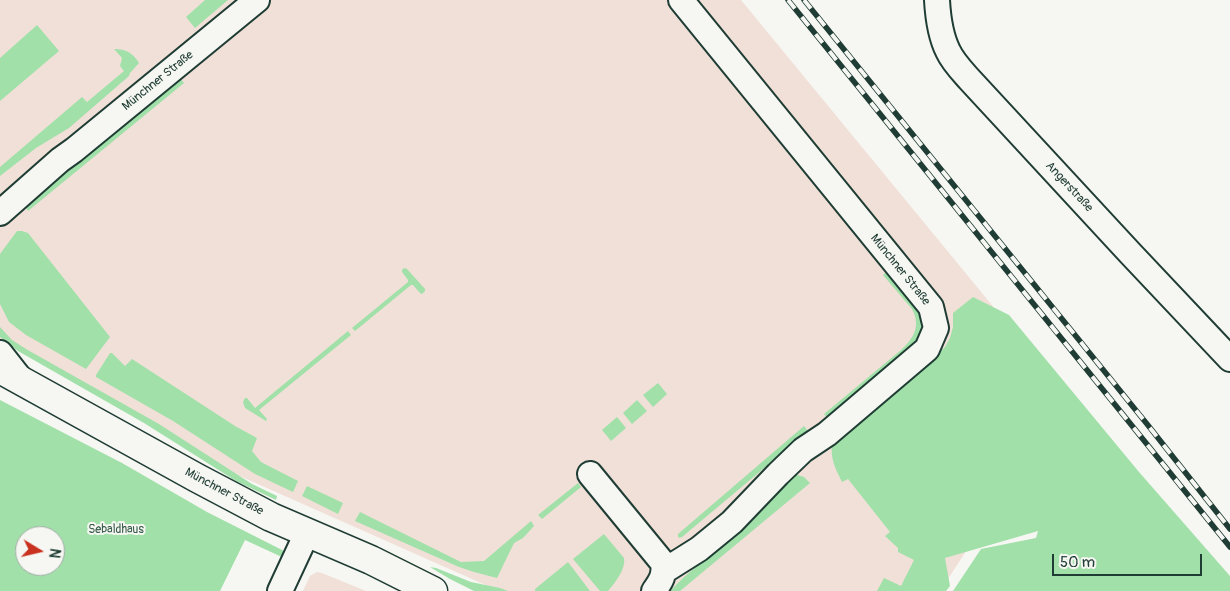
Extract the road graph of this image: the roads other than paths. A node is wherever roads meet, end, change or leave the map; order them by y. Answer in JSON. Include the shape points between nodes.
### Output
{"nodes":[{"id":1,"x":257,"y":0,"type":"edge"},
{"id":2,"x":681,"y":0,"type":"edge"},
{"id":3,"x":937,"y":0,"type":"edge"},
{"id":4,"x":67,"y":155,"type":"junction"},
{"id":5,"x":0,"y":199,"type":"edge"},
{"id":6,"x":0,"y":212,"type":"edge"},
{"id":7,"x":0,"y":353,"type":"edge"},
{"id":8,"x":1230,"y":359,"type":"edge"},
{"id":9,"x":11,"y":375,"type":"edge"},
{"id":10,"x":590,"y":474,"type":"dead end"},
{"id":11,"x":307,"y":533,"type":"junction"},
{"id":12,"x":659,"y":581,"type":"edge"},
{"id":13,"x":280,"y":591,"type":"edge"},
{"id":14,"x":433,"y":591,"type":"edge"}],
"edges":[{"from":1,"to":4,"type":"street","name":"Münchner Straße"},
{"from":2,"to":12,"type":"street","name":"Münchner Straße","via":[[931,307],[936,328],[927,349],[804,450],[732,522]]},
{"from":3,"to":8,"type":"street","name":"Angerstraße","via":[[942,37],[961,69]]},
{"from":4,"to":5,"type":"street","name":"Münchner Straße","via":[[40,164]]},
{"from":4,"to":6,"type":"street","name":"Münchner Straße"},
{"from":7,"to":9,"type":"street","name":"Münchner Straße"},
{"from":9,"to":11,"type":"main road","name":"Münchner Straße","via":[[271,517]]},
{"from":10,"to":12,"type":"street","name":"Münchner Straße","via":[[663,563]]},
{"from":11,"to":13,"type":"street"},
{"from":11,"to":14,"type":"main road","name":"Münchner Straße"}]}
